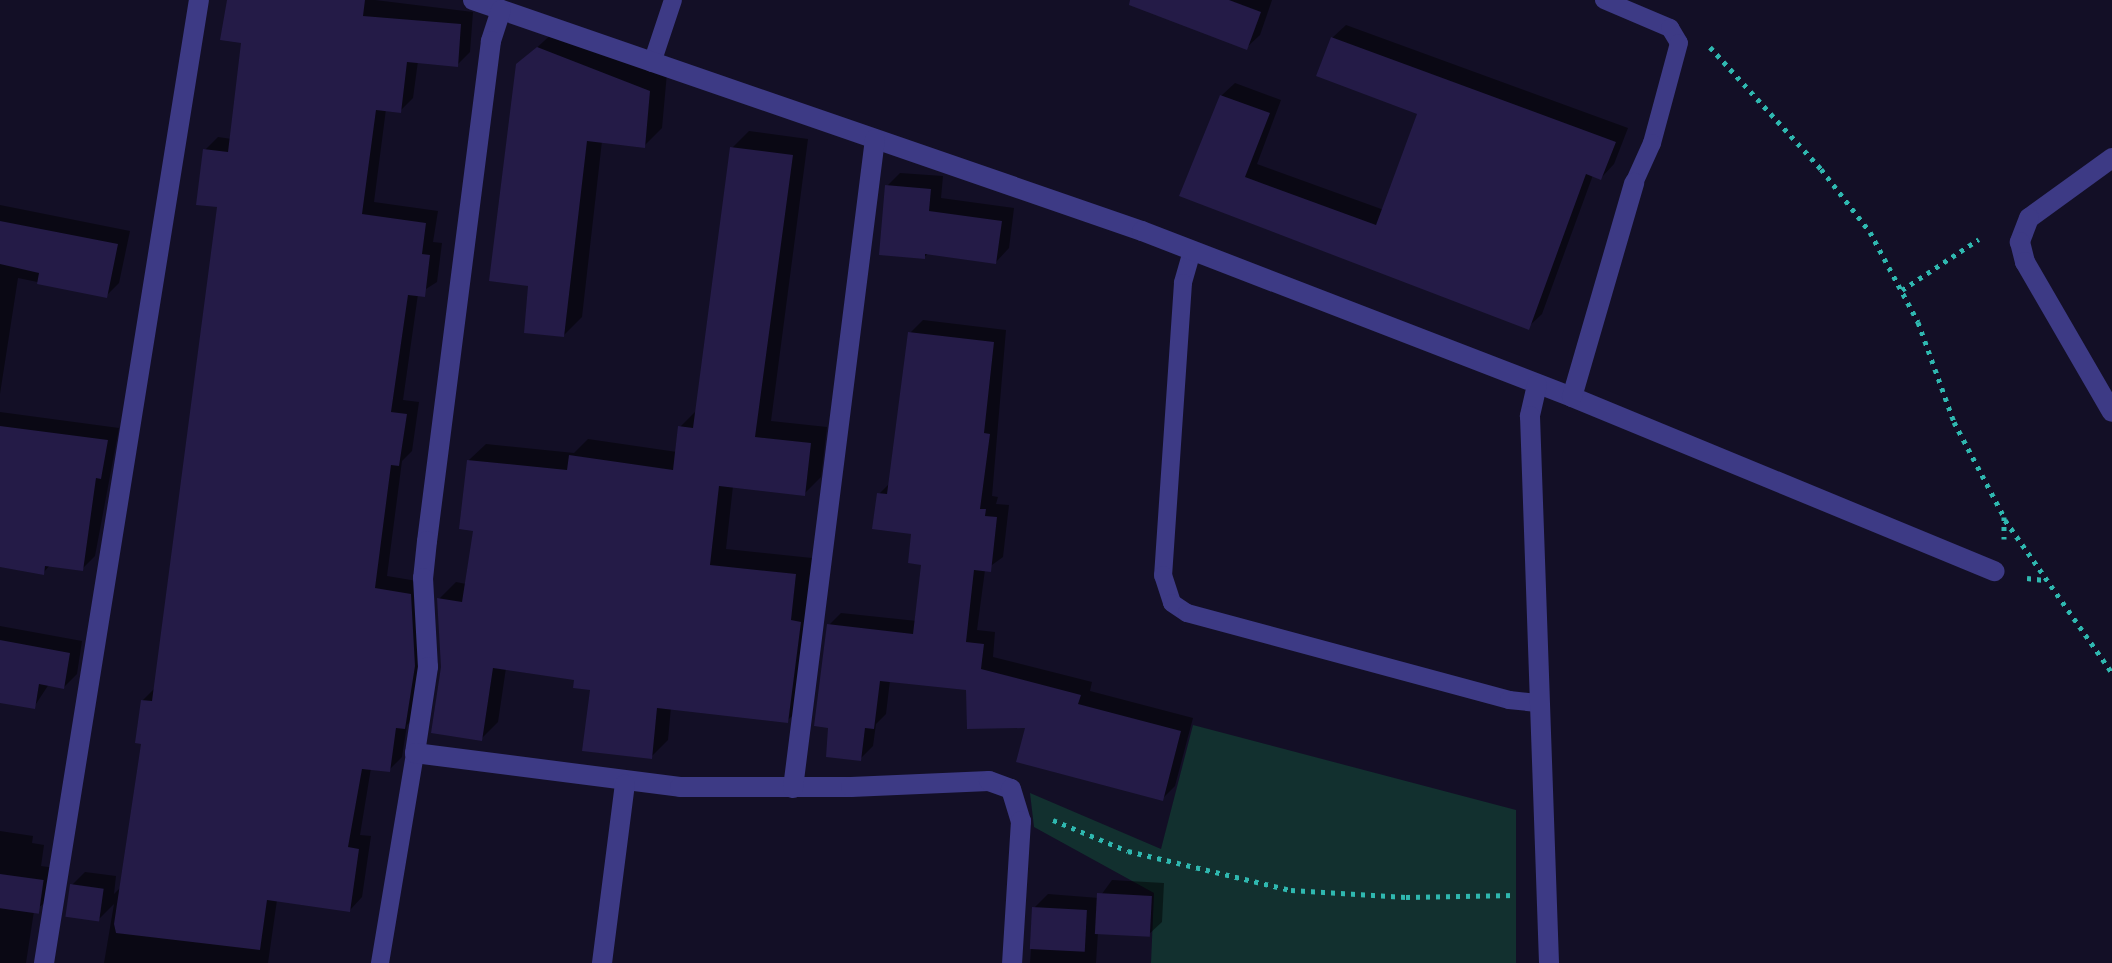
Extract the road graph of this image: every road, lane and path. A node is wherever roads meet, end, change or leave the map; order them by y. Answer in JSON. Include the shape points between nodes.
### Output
{"nodes":[{"id":1,"x":199,"y":0,"type":"edge"},
{"id":2,"x":473,"y":0,"type":"edge"},
{"id":3,"x":673,"y":0,"type":"edge"},
{"id":4,"x":1604,"y":0,"type":"edge"},
{"id":5,"x":501,"y":10,"type":"junction"},
{"id":6,"x":1678,"y":35,"type":"junction"},
{"id":7,"x":652,"y":63,"type":"junction"},
{"id":8,"x":875,"y":139,"type":"junction"},
{"id":9,"x":2112,"y":158,"type":"edge"},
{"id":10,"x":1634,"y":183,"type":"joint"},
{"id":11,"x":1979,"y":239,"type":"dead end"},
{"id":12,"x":1192,"y":251,"type":"junction"},
{"id":13,"x":1902,"y":290,"type":"junction"},
{"id":14,"x":1537,"y":385,"type":"junction"},
{"id":15,"x":1572,"y":397,"type":"junction"},
{"id":16,"x":2112,"y":412,"type":"edge"},
{"id":17,"x":2004,"y":517,"type":"junction"},
{"id":18,"x":1995,"y":571,"type":"joint"},
{"id":19,"x":2112,"y":673,"type":"edge"},
{"id":20,"x":1540,"y":703,"type":"junction"},
{"id":21,"x":415,"y":753,"type":"junction"},
{"id":22,"x":625,"y":784,"type":"junction"},
{"id":23,"x":793,"y":788,"type":"junction"},
{"id":24,"x":1020,"y":809,"type":"junction"},
{"id":25,"x":1545,"y":891,"type":"junction"},
{"id":26,"x":44,"y":963,"type":"edge"},
{"id":27,"x":380,"y":963,"type":"edge"},
{"id":28,"x":602,"y":963,"type":"edge"},
{"id":29,"x":1012,"y":963,"type":"edge"},
{"id":30,"x":1549,"y":963,"type":"edge"}],
"edges":[{"from":1,"to":26,"type":"street"},
{"from":2,"to":5,"type":"street"},
{"from":3,"to":7,"type":"lane"},
{"from":4,"to":6,"type":"lane"},
{"from":5,"to":7,"type":"street"},
{"from":5,"to":21,"type":"street","via":[[491,41],[427,541],[423,578],[428,667]]},
{"from":6,"to":10,"type":"lane","via":[[1678,53],[1652,143]]},
{"from":6,"to":13,"type":"path","via":[[1701,38],[1740,76],[1851,205]]},
{"from":7,"to":8,"type":"street"},
{"from":8,"to":12,"type":"street"},
{"from":8,"to":23,"type":"street"},
{"from":9,"to":16,"type":"street","via":[[2029,218],[2020,242],[2025,262]]},
{"from":10,"to":15,"type":"street"},
{"from":11,"to":13,"type":"path"},
{"from":12,"to":14,"type":"street"},
{"from":12,"to":20,"type":"lane","via":[[1183,283],[1163,575],[1172,603],[1217,621],[1509,700]]},
{"from":13,"to":17,"type":"path","via":[[1954,422]]},
{"from":14,"to":15,"type":"street"},
{"from":14,"to":20,"type":"street","via":[[1530,416]]},
{"from":15,"to":18,"type":"street"},
{"from":17,"to":18,"type":"path"},
{"from":17,"to":19,"type":"path"},
{"from":20,"to":25,"type":"street"},
{"from":21,"to":22,"type":"street"},
{"from":21,"to":27,"type":"lane"},
{"from":22,"to":23,"type":"street"},
{"from":22,"to":28,"type":"street"},
{"from":23,"to":24,"type":"street","via":[[989,781],[1011,789]]},
{"from":24,"to":25,"type":"path","via":[[1128,851],[1291,890],[1406,897]]},
{"from":24,"to":29,"type":"street"},
{"from":25,"to":30,"type":"street"}]}
